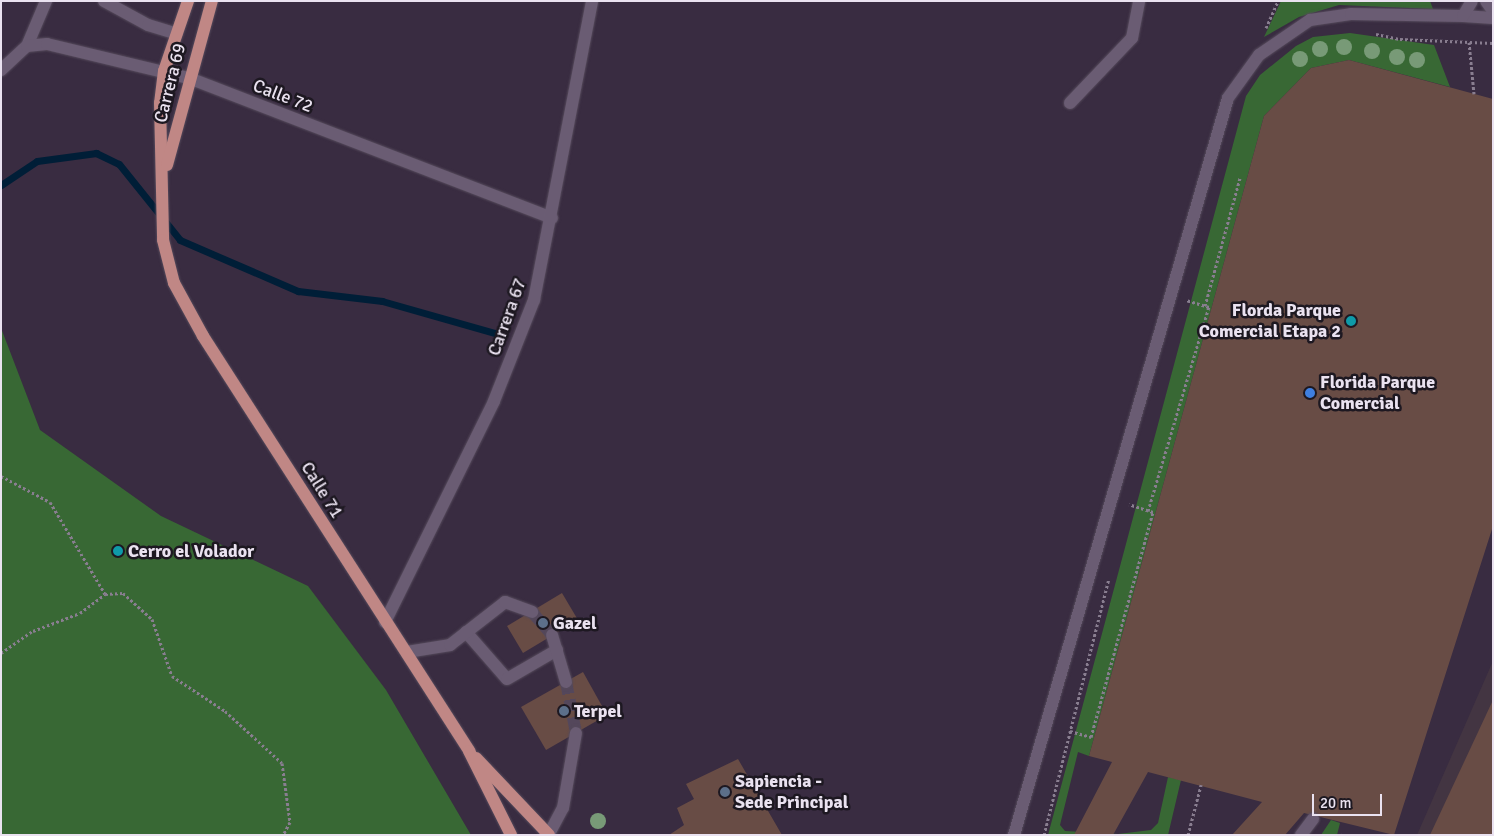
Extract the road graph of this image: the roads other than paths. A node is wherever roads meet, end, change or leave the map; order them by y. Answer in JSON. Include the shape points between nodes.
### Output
{"nodes":[{"id":1,"x":46,"y":1,"type":"edge"},
{"id":2,"x":104,"y":1,"type":"edge"},
{"id":3,"x":188,"y":1,"type":"edge"},
{"id":4,"x":212,"y":1,"type":"edge"},
{"id":5,"x":592,"y":1,"type":"edge"},
{"id":6,"x":1139,"y":1,"type":"edge"},
{"id":7,"x":1472,"y":1,"type":"edge"},
{"id":8,"x":1486,"y":1,"type":"edge"},
{"id":9,"x":1493,"y":11,"type":"edge"},
{"id":10,"x":1463,"y":16,"type":"junction"},
{"id":11,"x":1493,"y":18,"type":"edge"},
{"id":12,"x":177,"y":34,"type":"junction"},
{"id":13,"x":27,"y":46,"type":"junction"},
{"id":14,"x":1,"y":70,"type":"edge"},
{"id":15,"x":164,"y":71,"type":"junction"},
{"id":16,"x":189,"y":78,"type":"junction"},
{"id":17,"x":1070,"y":103,"type":"dead end"},
{"id":18,"x":165,"y":175,"type":"junction"},
{"id":19,"x":552,"y":218,"type":"junction"},
{"id":20,"x":163,"y":240,"type":"joint"},
{"id":21,"x":532,"y":612,"type":"tunnel mouth"},
{"id":22,"x":385,"y":622,"type":"junction"},
{"id":23,"x":465,"y":633,"type":"junction"},
{"id":24,"x":552,"y":635,"type":"tunnel mouth"},
{"id":25,"x":557,"y":650,"type":"junction"},
{"id":26,"x":407,"y":652,"type":"junction"},
{"id":27,"x":566,"y":682,"type":"tunnel mouth"},
{"id":28,"x":576,"y":733,"type":"tunnel mouth"},
{"id":29,"x":469,"y":751,"type":"junction"},
{"id":30,"x":1313,"y":819,"type":"dead end"},
{"id":31,"x":549,"y":834,"type":"edge"},
{"id":32,"x":511,"y":835,"type":"edge"},
{"id":33,"x":1014,"y":835,"type":"edge"},
{"id":34,"x":1301,"y":835,"type":"edge"}],
"edges":[{"from":1,"to":13,"type":"street"},
{"from":2,"to":12,"type":"street","via":[[148,25]]},
{"from":3,"to":12,"type":"main road","name":"Carrera 69"},
{"from":4,"to":16,"type":"main road","name":"Carrera 69"},
{"from":5,"to":19,"type":"street","name":"Carrera 67"},
{"from":6,"to":17,"type":"street","via":[[1132,38]]},
{"from":7,"to":10,"type":"street"},
{"from":8,"to":9,"type":"street"},
{"from":10,"to":11,"type":"street"},
{"from":10,"to":33,"type":"street","via":[[1351,14],[1310,20],[1260,55],[1228,98]]},
{"from":12,"to":15,"type":"main road","name":"Carrera 69"},
{"from":13,"to":14,"type":"street"},
{"from":13,"to":15,"type":"street","name":"Calle 72","via":[[47,44]]},
{"from":15,"to":16,"type":"street","name":"Calle 72"},
{"from":15,"to":18,"type":"main road","name":"Carrera 69","via":[[160,111]]},
{"from":16,"to":18,"type":"main road","name":"Carrera 69"},
{"from":16,"to":19,"type":"street","name":"Calle 72"},
{"from":18,"to":20,"type":"main road","name":"Carrera 69"},
{"from":19,"to":22,"type":"street","name":"Carrera 67","via":[[534,300],[494,401]]},
{"from":20,"to":22,"type":"main road","name":"Calle 71","via":[[174,283],[195,323]]},
{"from":21,"to":23,"type":"street","via":[[505,602]]},
{"from":22,"to":26,"type":"main road","name":"Calle 71"},
{"from":23,"to":25,"type":"street","via":[[507,679]]},
{"from":23,"to":26,"type":"street","via":[[435,650]]},
{"from":24,"to":25,"type":"street"},
{"from":25,"to":27,"type":"street"},
{"from":26,"to":29,"type":"main road","name":"Calle 71"},
{"from":28,"to":31,"type":"street","via":[[571,778],[563,808]]},
{"from":29,"to":31,"type":"main road","name":"Calle 71"},
{"from":29,"to":32,"type":"main road","name":"Calle 71"},
{"from":30,"to":34,"type":"street"}]}
